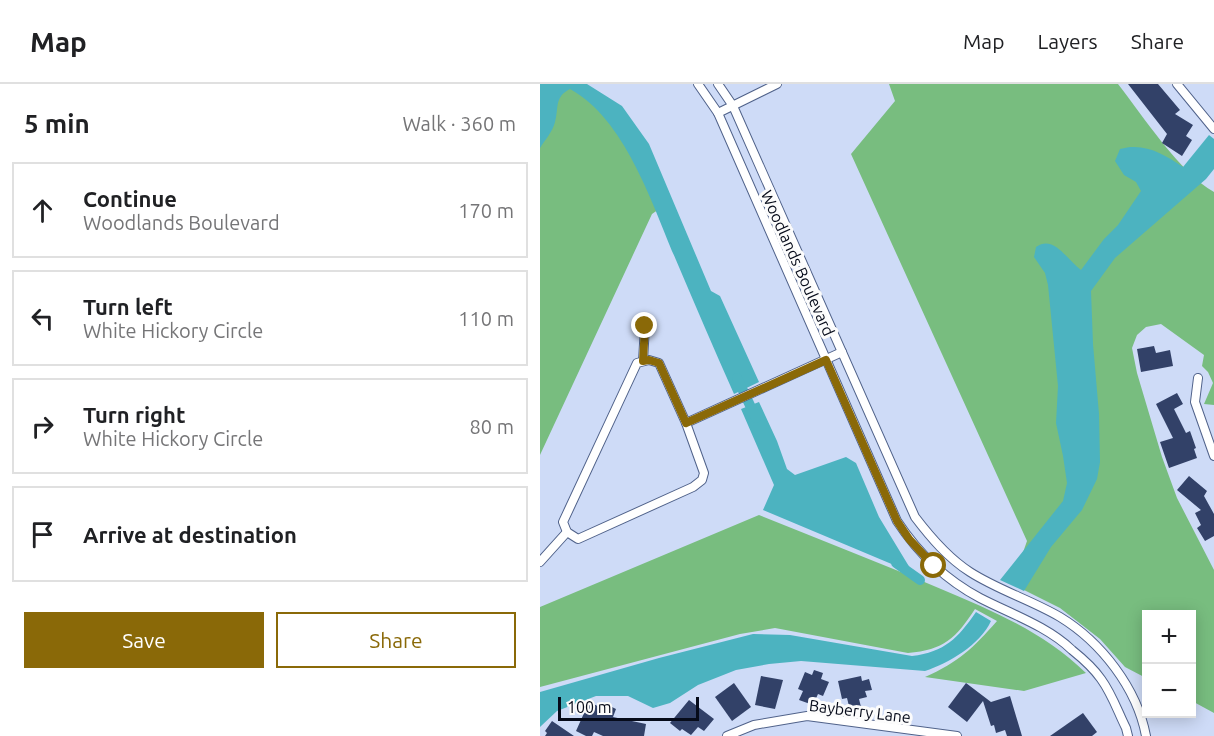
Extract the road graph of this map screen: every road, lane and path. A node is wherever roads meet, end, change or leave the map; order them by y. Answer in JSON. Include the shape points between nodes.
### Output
{"nodes":[{"id":1,"x":698,"y":84,"type":"edge"},
{"id":2,"x":718,"y":84,"type":"edge"},
{"id":3,"x":777,"y":84,"type":"edge"},
{"id":4,"x":1179,"y":84,"type":"edge"},
{"id":5,"x":733,"y":106,"type":"junction"},
{"id":6,"x":718,"y":113,"type":"junction"},
{"id":7,"x":1214,"y":129,"type":"edge"},
{"id":8,"x":645,"y":326,"type":"dead end"},
{"id":9,"x":842,"y":352,"type":"junction"},
{"id":10,"x":826,"y":360,"type":"junction"},
{"id":11,"x":643,"y":361,"type":"junction"},
{"id":12,"x":1198,"y":378,"type":"dead end"},
{"id":13,"x":686,"y":423,"type":"junction"},
{"id":14,"x":1214,"y":456,"type":"edge"},
{"id":15,"x":567,"y":532,"type":"junction"},
{"id":16,"x":540,"y":562,"type":"edge"},
{"id":17,"x":727,"y":736,"type":"edge"},
{"id":18,"x":957,"y":736,"type":"edge"},
{"id":19,"x":1128,"y":736,"type":"edge"},
{"id":20,"x":1146,"y":736,"type":"edge"}],
"edges":[{"from":1,"to":6,"type":"street","name":"Woodlands Boulevard"},
{"from":2,"to":5,"type":"street","name":"Woodlands Boulevard"},
{"from":3,"to":5,"type":"street"},
{"from":4,"to":7,"type":"street"},
{"from":5,"to":6,"type":"street"},
{"from":5,"to":9,"type":"street","name":"Woodlands Boulevard"},
{"from":6,"to":10,"type":"street","name":"Woodlands Boulevard"},
{"from":8,"to":11,"type":"street"},
{"from":9,"to":10,"type":"street"},
{"from":9,"to":20,"type":"street","name":"Woodlands Boulevard","via":[[915,517],[932,539],[968,571],[1060,617],[1086,638],[1116,669],[1143,718]]},
{"from":10,"to":13,"type":"street"},
{"from":10,"to":19,"type":"street","name":"Woodlands Boulevard","via":[[897,521],[909,539],[955,583],[1050,632],[1071,648],[1101,679]]},
{"from":11,"to":13,"type":"street","via":[[659,363]]},
{"from":11,"to":15,"type":"street","via":[[637,363],[563,522]]},
{"from":12,"to":14,"type":"street","via":[[1195,402]]},
{"from":13,"to":15,"type":"street","via":[[704,473],[702,480],[578,539]]},
{"from":15,"to":16,"type":"street"},
{"from":17,"to":18,"type":"street","name":"Bayberry Lane","via":[[754,725],[807,716]]}]}
